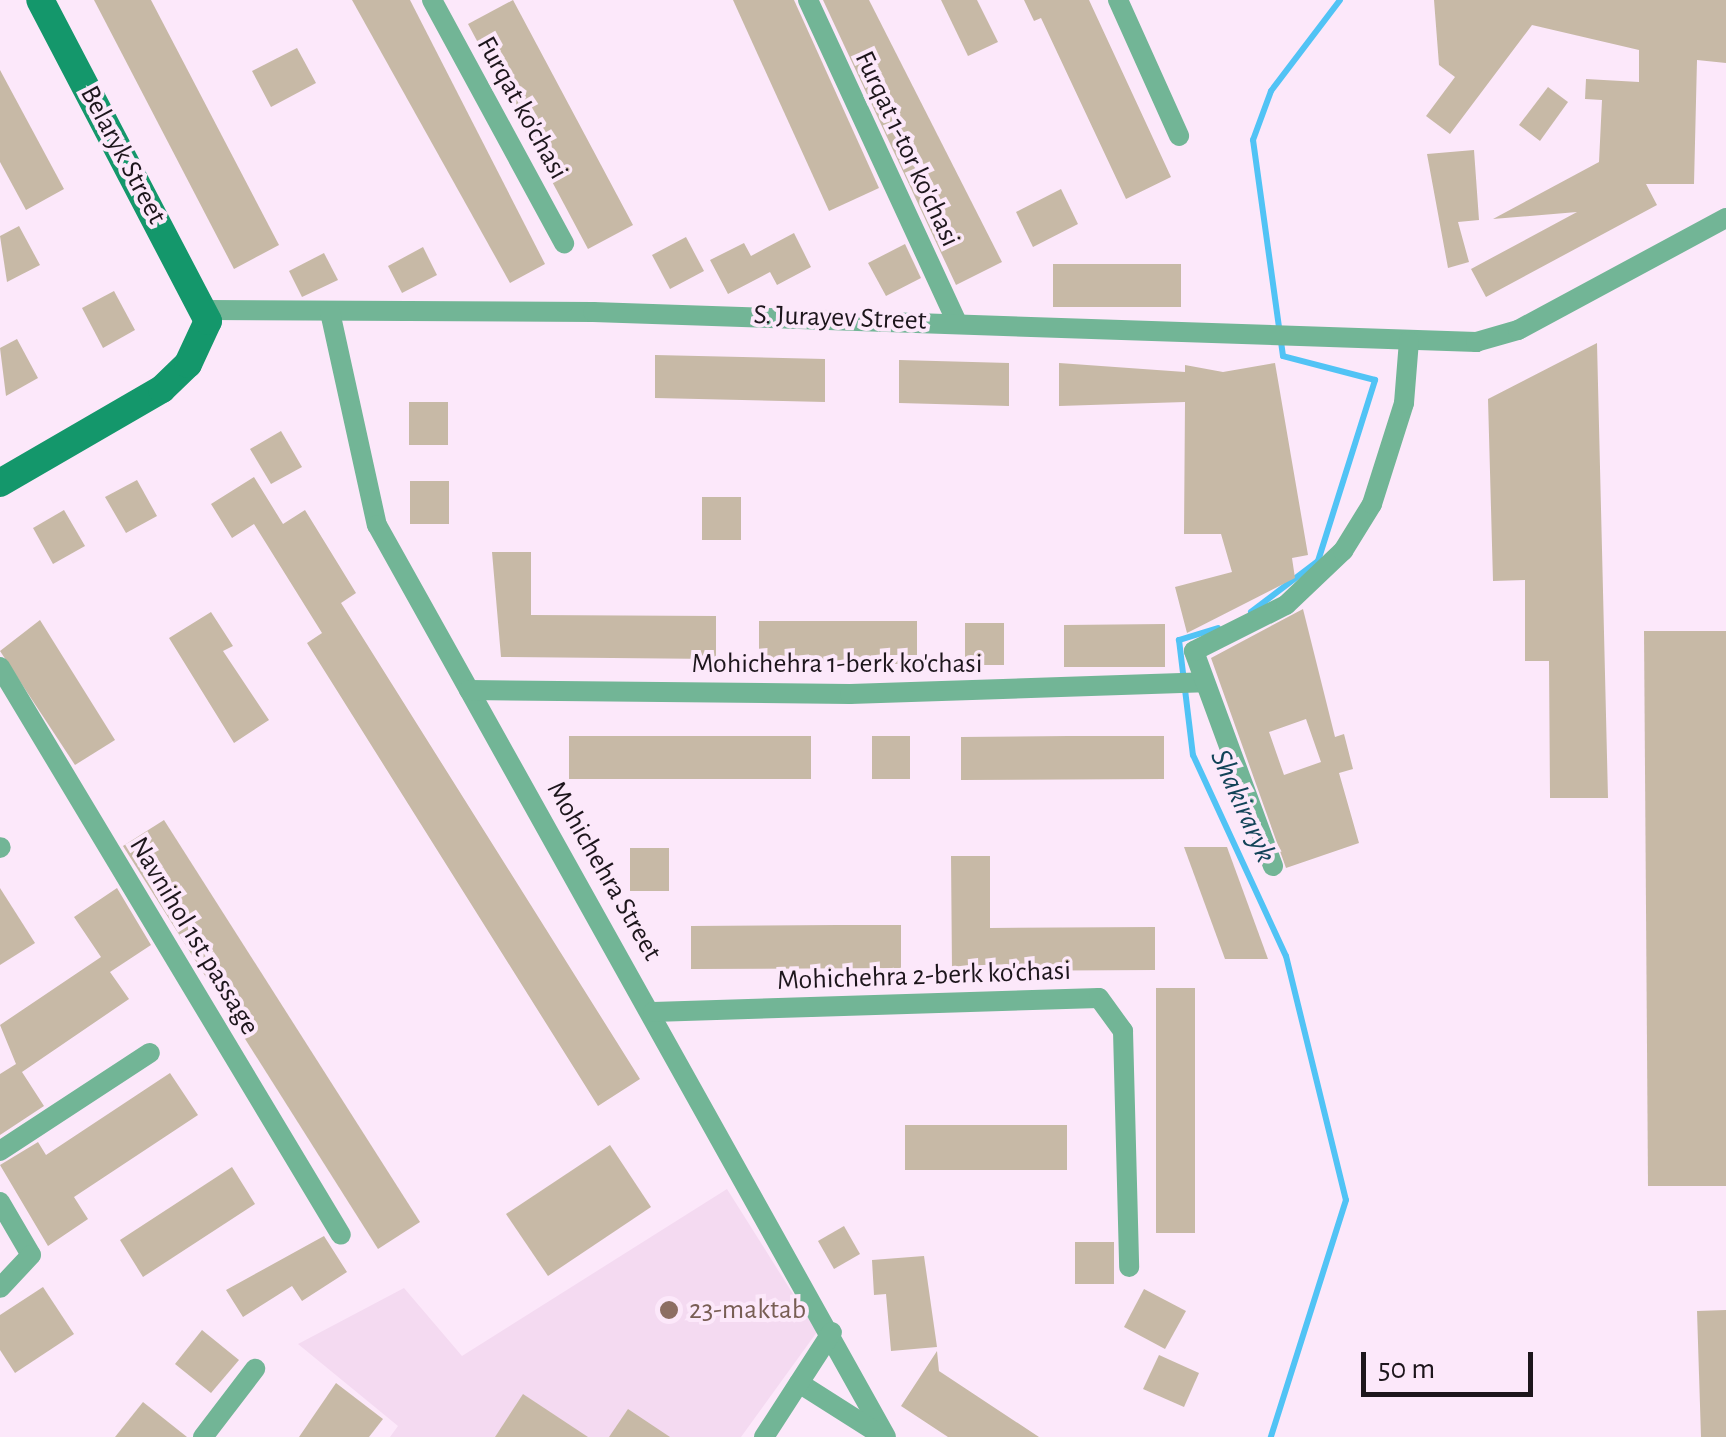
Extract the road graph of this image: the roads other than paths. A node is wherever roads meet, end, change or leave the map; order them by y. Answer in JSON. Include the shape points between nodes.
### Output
{"nodes":[{"id":1,"x":40,"y":0,"type":"edge"},
{"id":2,"x":432,"y":0,"type":"edge"},
{"id":3,"x":808,"y":0,"type":"edge"},
{"id":4,"x":1118,"y":0,"type":"edge"},
{"id":5,"x":1179,"y":136,"type":"dead end"},
{"id":6,"x":1726,"y":218,"type":"edge"},
{"id":7,"x":564,"y":243,"type":"dead end"},
{"id":8,"x":206,"y":310,"type":"junction"},
{"id":9,"x":330,"y":312,"type":"junction"},
{"id":10,"x":956,"y":321,"type":"junction"},
{"id":11,"x":1409,"y":341,"type":"junction"},
{"id":12,"x":0,"y":482,"type":"edge"},
{"id":13,"x":0,"y":667,"type":"edge"},
{"id":14,"x":1204,"y":682,"type":"junction"},
{"id":15,"x":469,"y":690,"type":"junction"},
{"id":16,"x":1273,"y":866,"type":"dead end"},
{"id":17,"x":653,"y":1012,"type":"junction"},
{"id":18,"x":150,"y":1053,"type":"dead end"},
{"id":19,"x":0,"y":1151,"type":"edge"},
{"id":20,"x":0,"y":1202,"type":"edge"},
{"id":21,"x":341,"y":1234,"type":"dead end"},
{"id":22,"x":1128,"y":1268,"type":"dead end"},
{"id":23,"x":0,"y":1288,"type":"edge"},
{"id":24,"x":832,"y":1332,"type":"junction"},
{"id":25,"x":255,"y":1369,"type":"dead end"},
{"id":26,"x":799,"y":1383,"type":"junction"},
{"id":27,"x":204,"y":1437,"type":"edge"},
{"id":28,"x":764,"y":1437,"type":"edge"},
{"id":29,"x":885,"y":1437,"type":"edge"}],
"edges":[{"from":1,"to":8,"type":"street","name":"Belaryk Street"},
{"from":2,"to":7,"type":"street","name":"Furqat ko'chasi"},
{"from":3,"to":10,"type":"street","name":"Furqat 1-tor ko'chasi"},
{"from":4,"to":5,"type":"street"},
{"from":6,"to":11,"type":"street","name":"S. Jurayev Street","via":[[1508,334]]},
{"from":8,"to":9,"type":"street","name":"S. Jurayev Street"},
{"from":8,"to":12,"type":"street","via":[[201,345],[172,382]]},
{"from":9,"to":10,"type":"street","name":"S. Jurayev Street"},
{"from":9,"to":15,"type":"street","name":"Mohichehra Street","via":[[376,524]]},
{"from":10,"to":11,"type":"street","name":"S. Jurayev Street"},
{"from":11,"to":14,"type":"street","via":[[1404,403],[1372,504],[1317,582],[1196,645]]},
{"from":13,"to":21,"type":"street","name":"Navnihol 1st passage"},
{"from":14,"to":15,"type":"street","name":"Mohichehra 1-berk ko'chasi","via":[[850,694]]},
{"from":14,"to":16,"type":"street"},
{"from":15,"to":17,"type":"street","name":"Mohichehra Street"},
{"from":17,"to":22,"type":"street","name":"Mohichehra 2-berk ko'chasi","via":[[1099,998],[1122,1031]]},
{"from":17,"to":24,"type":"street","name":"Mohichehra Street"},
{"from":18,"to":19,"type":"street"},
{"from":20,"to":23,"type":"street","via":[[31,1255]]},
{"from":24,"to":26,"type":"street"},
{"from":24,"to":29,"type":"street","name":"Mohichehra Street"},
{"from":25,"to":27,"type":"street"},
{"from":26,"to":28,"type":"street"},
{"from":26,"to":29,"type":"street"}]}
